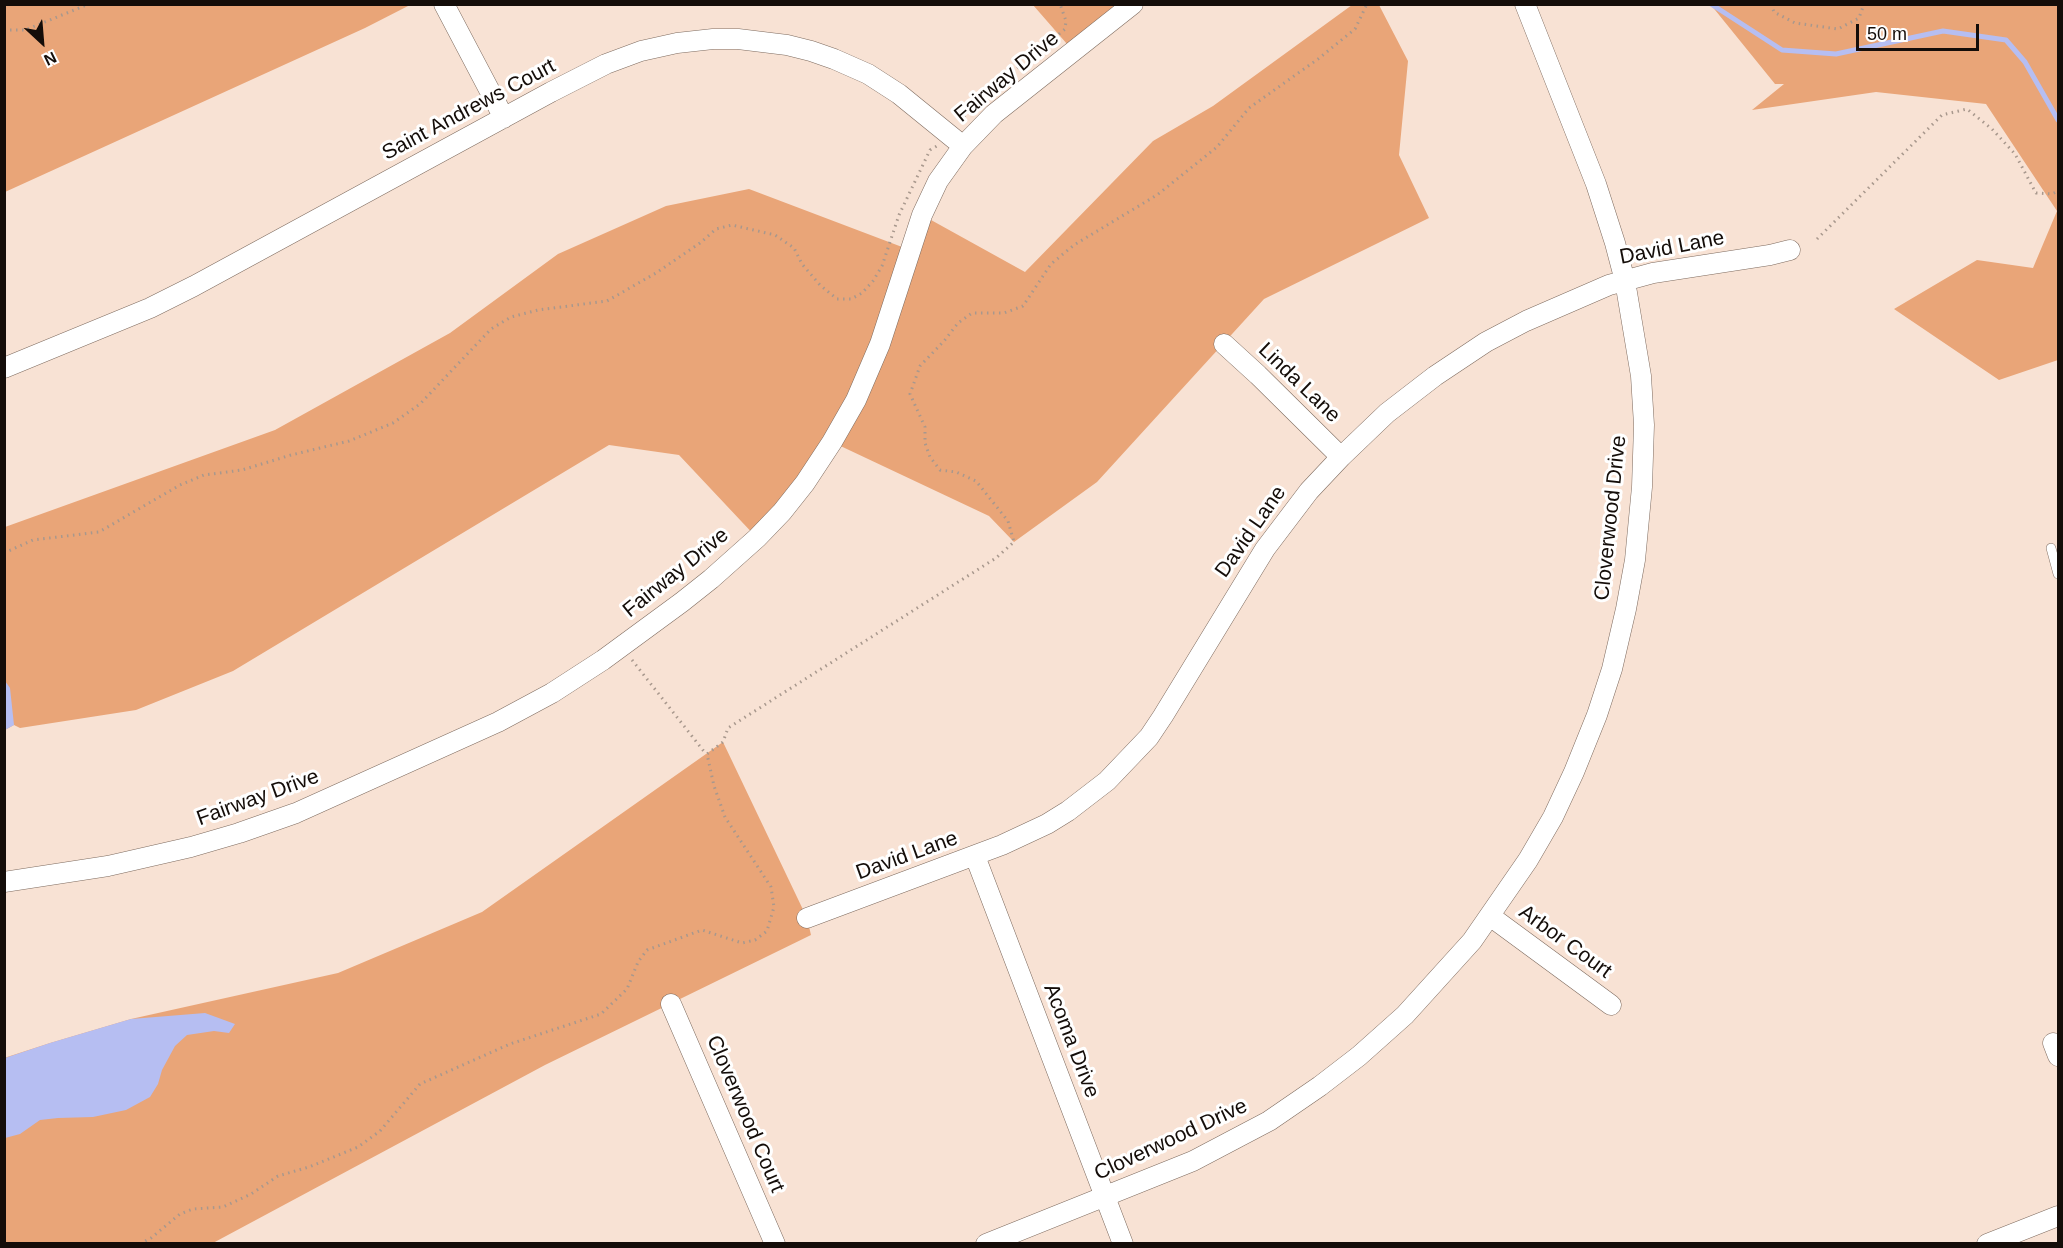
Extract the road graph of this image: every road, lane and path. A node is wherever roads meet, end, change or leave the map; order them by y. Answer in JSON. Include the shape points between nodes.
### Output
{"nodes":[{"id":1,"x":89,"y":4,"type":"edge"},
{"id":2,"x":444,"y":4,"type":"edge"},
{"id":3,"x":1060,"y":4,"type":"edge"},
{"id":4,"x":1134,"y":4,"type":"edge"},
{"id":5,"x":1367,"y":4,"type":"edge"},
{"id":6,"x":1525,"y":4,"type":"edge"},
{"id":7,"x":1771,"y":4,"type":"edge"},
{"id":8,"x":1864,"y":4,"type":"edge"},
{"id":9,"x":4,"y":30,"type":"edge"},
{"id":10,"x":504,"y":118,"type":"junction"},
{"id":11,"x":958,"y":123,"type":"dead end"},
{"id":12,"x":963,"y":146,"type":"junction"},
{"id":13,"x":937,"y":147,"type":"dead end"},
{"id":14,"x":2058,"y":192,"type":"edge"},
{"id":15,"x":1817,"y":239,"type":"dead end"},
{"id":16,"x":1790,"y":250,"type":"dead end"},
{"id":17,"x":1625,"y":281,"type":"junction"},
{"id":18,"x":1224,"y":345,"type":"dead end"},
{"id":19,"x":4,"y":368,"type":"edge"},
{"id":20,"x":1341,"y":457,"type":"junction"},
{"id":21,"x":2052,"y":548,"type":"dead end"},
{"id":22,"x":4,"y":553,"type":"edge"},
{"id":23,"x":2058,"y":574,"type":"edge"},
{"id":24,"x":622,"y":646,"type":"junction"},
{"id":25,"x":707,"y":754,"type":"junction"},
{"id":26,"x":975,"y":856,"type":"junction"},
{"id":27,"x":4,"y":882,"type":"edge"},
{"id":28,"x":1490,"y":916,"type":"junction"},
{"id":29,"x":807,"y":918,"type":"dead end"},
{"id":30,"x":671,"y":1004,"type":"dead end"},
{"id":31,"x":1611,"y":1005,"type":"dead end"},
{"id":32,"x":1105,"y":1197,"type":"junction"},
{"id":33,"x":2058,"y":1216,"type":"edge"},
{"id":34,"x":140,"y":1244,"type":"edge"},
{"id":35,"x":775,"y":1244,"type":"edge"},
{"id":36,"x":986,"y":1244,"type":"edge"},
{"id":37,"x":1123,"y":1244,"type":"edge"},
{"id":38,"x":1987,"y":1244,"type":"edge"}],
"edges":[{"from":1,"to":9,"type":"path","via":[[25,30]]},
{"from":2,"to":10,"type":"street"},
{"from":3,"to":11,"type":"path","via":[[1065,29],[974,104]]},
{"from":4,"to":12,"type":"street","name":"Fairway Drive","via":[[994,114]]},
{"from":5,"to":25,"type":"path","via":[[1355,29],[1249,108],[1217,147],[1157,195],[1074,244],[1051,264],[1023,306],[1004,313],[972,314],[958,323],[920,366],[910,394],[926,426],[925,443],[930,457],[940,470],[976,480],[1008,521],[1014,542],[996,558],[728,728],[723,742]]},
{"from":6,"to":17,"type":"street","name":"Cloverwood Drive","via":[[1596,184]]},
{"from":7,"to":8,"type":"path","via":[[1774,12],[1795,23],[1838,29],[1858,18]]},
{"from":10,"to":12,"type":"street","name":"Saint Andrews Court","via":[[606,64],[641,51],[677,43],[738,39],[811,51],[868,74]]},
{"from":10,"to":19,"type":"street","name":"Saint Andrews Court","via":[[194,286]]},
{"from":12,"to":24,"type":"street","name":"Fairway Drive","via":[[938,181],[922,215],[866,378],[810,475],[757,538],[711,579]]},
{"from":13,"to":22,"type":"path","via":[[930,150],[899,215],[882,266],[862,293],[851,299],[837,299],[820,285],[794,248],[775,235],[732,225],[716,229],[656,273],[607,301],[538,310],[512,317],[491,329],[420,404],[393,423],[349,441],[242,470],[204,475],[99,532],[33,540]]},
{"from":14,"to":15,"type":"path","via":[[2036,194],[2015,154],[1967,109],[1942,115]]},
{"from":16,"to":17,"type":"street","name":"David Lane"},
{"from":17,"to":20,"type":"street","name":"David Lane","via":[[1562,304],[1486,342],[1387,413]]},
{"from":17,"to":28,"type":"street","name":"Cloverwood Drive","via":[[1638,351],[1644,425],[1635,560],[1626,609],[1612,669],[1574,772],[1528,860]]},
{"from":18,"to":20,"type":"street","name":"Linda Lane"},
{"from":20,"to":26,"type":"street","name":"David Lane","via":[[1265,549],[1149,737],[1107,781],[1068,811]]},
{"from":21,"to":23,"type":"lane"},
{"from":24,"to":25,"type":"path"},
{"from":24,"to":27,"type":"street","name":"Fairway Drive","via":[[552,693],[498,722],[296,813],[191,847],[108,866]]},
{"from":25,"to":34,"type":"path","via":[[725,817],[771,887],[774,907],[767,931],[742,944],[702,930],[647,950],[627,989],[601,1014],[510,1044],[420,1084],[380,1131],[358,1148],[278,1176],[223,1207],[180,1214]]},
{"from":26,"to":29,"type":"street","name":"David Lane"},
{"from":26,"to":32,"type":"street","name":"Acoma Drive"},
{"from":28,"to":31,"type":"street","name":"Arbor Court"},
{"from":28,"to":32,"type":"street","name":"Cloverwood Drive","via":[[1405,1015],[1320,1086],[1248,1133],[1193,1161]]},
{"from":30,"to":35,"type":"street","name":"Cloverwood Court"},
{"from":32,"to":36,"type":"street","name":"Cloverwood Drive"},
{"from":32,"to":37,"type":"street","name":"Acoma Drive"},
{"from":33,"to":38,"type":"street"}]}
